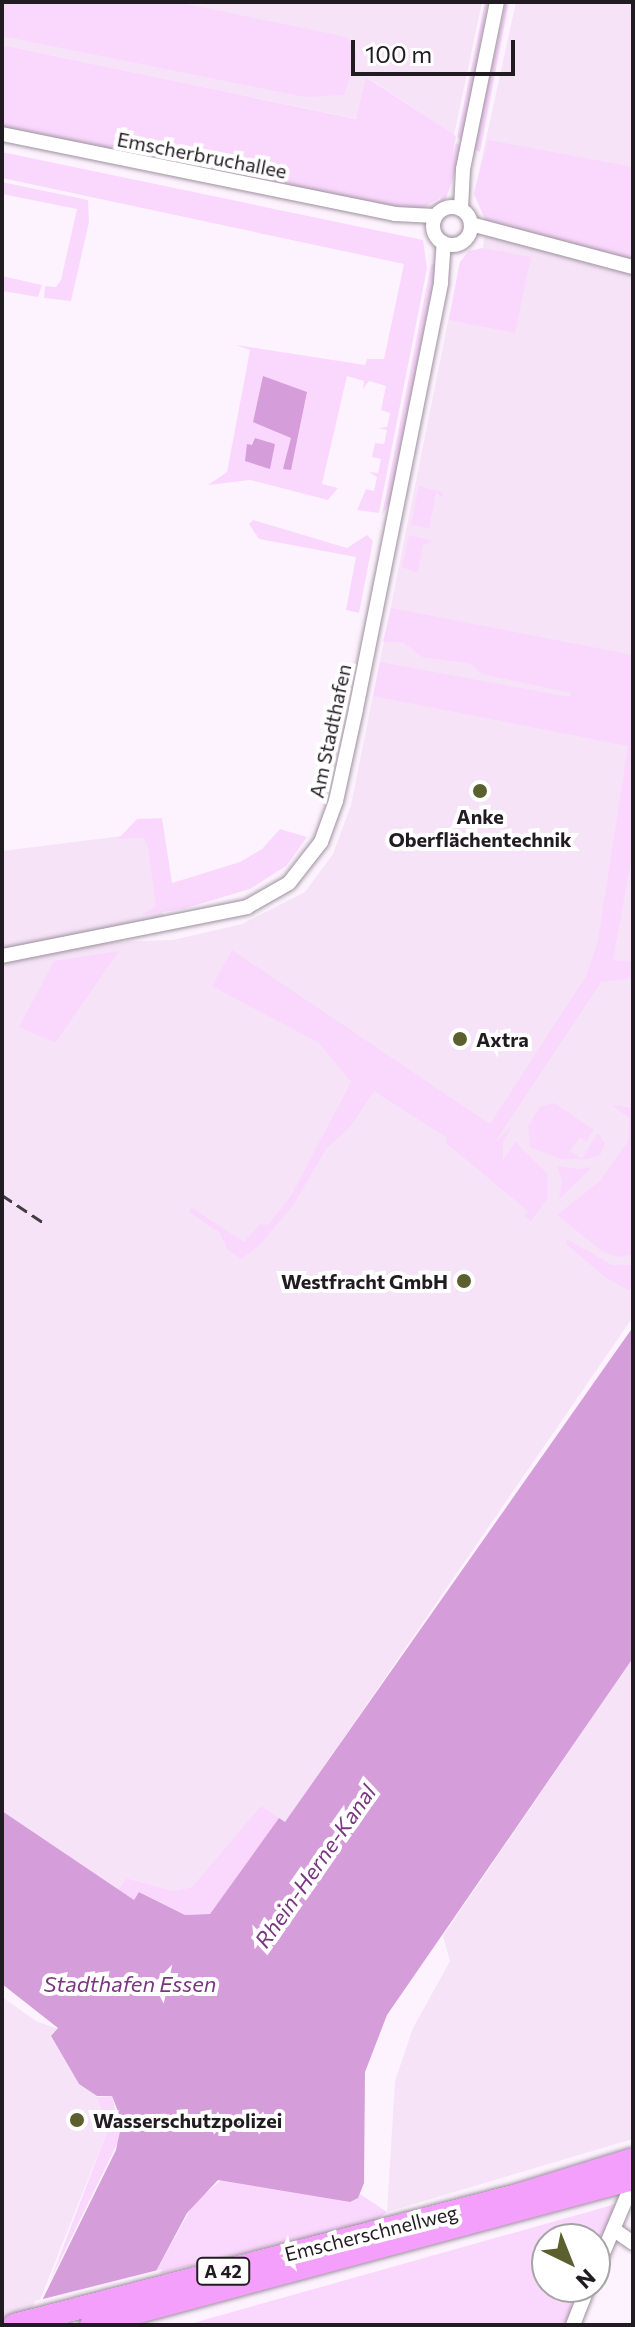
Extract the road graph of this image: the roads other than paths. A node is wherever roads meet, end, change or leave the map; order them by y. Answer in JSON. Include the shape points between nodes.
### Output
{"nodes":[{"id":1,"x":497,"y":2,"type":"edge"},
{"id":2,"x":2,"y":134,"type":"edge"},
{"id":3,"x":455,"y":208,"type":"junction"},
{"id":4,"x":434,"y":223,"type":"junction"},
{"id":5,"x":470,"y":230,"type":"junction"},
{"id":6,"x":449,"y":244,"type":"junction"},
{"id":7,"x":633,"y":267,"type":"edge"},
{"id":8,"x":2,"y":956,"type":"edge"},
{"id":9,"x":629,"y":2171,"type":"edge"},
{"id":10,"x":434,"y":2227,"type":"junction"},
{"id":11,"x":613,"y":2229,"type":"junction"},
{"id":12,"x":611,"y":2234,"type":"edge"},
{"id":13,"x":633,"y":2243,"type":"edge"},
{"id":14,"x":14,"y":2325,"type":"edge"},
{"id":15,"x":91,"y":2325,"type":"edge"}],
"edges":[{"from":1,"to":3,"type":"street"},
{"from":2,"to":4,"type":"street","name":"Emscherbruchallee"},
{"from":3,"to":4,"type":"street"},
{"from":3,"to":5,"type":"street"},
{"from":4,"to":6,"type":"street"},
{"from":5,"to":6,"type":"street"},
{"from":5,"to":7,"type":"street"},
{"from":6,"to":8,"type":"street","name":"Am Stadthafen","via":[[336,801],[311,858],[277,893],[247,907]]},
{"from":9,"to":10,"type":"highway","name":"Emscherschnellweg","number":"A 42"},
{"from":9,"to":10,"type":"highway","name":"Emscherschnellweg","number":"A 42","via":[[611,2187]]},
{"from":9,"to":11,"type":"street"},
{"from":10,"to":14,"type":"highway","name":"Emscherschnellweg","number":"A 42"},
{"from":10,"to":15,"type":"highway","name":"Emscherschnellweg","number":"A 42"},
{"from":11,"to":12,"type":"street"},
{"from":11,"to":13,"type":"street"}]}
